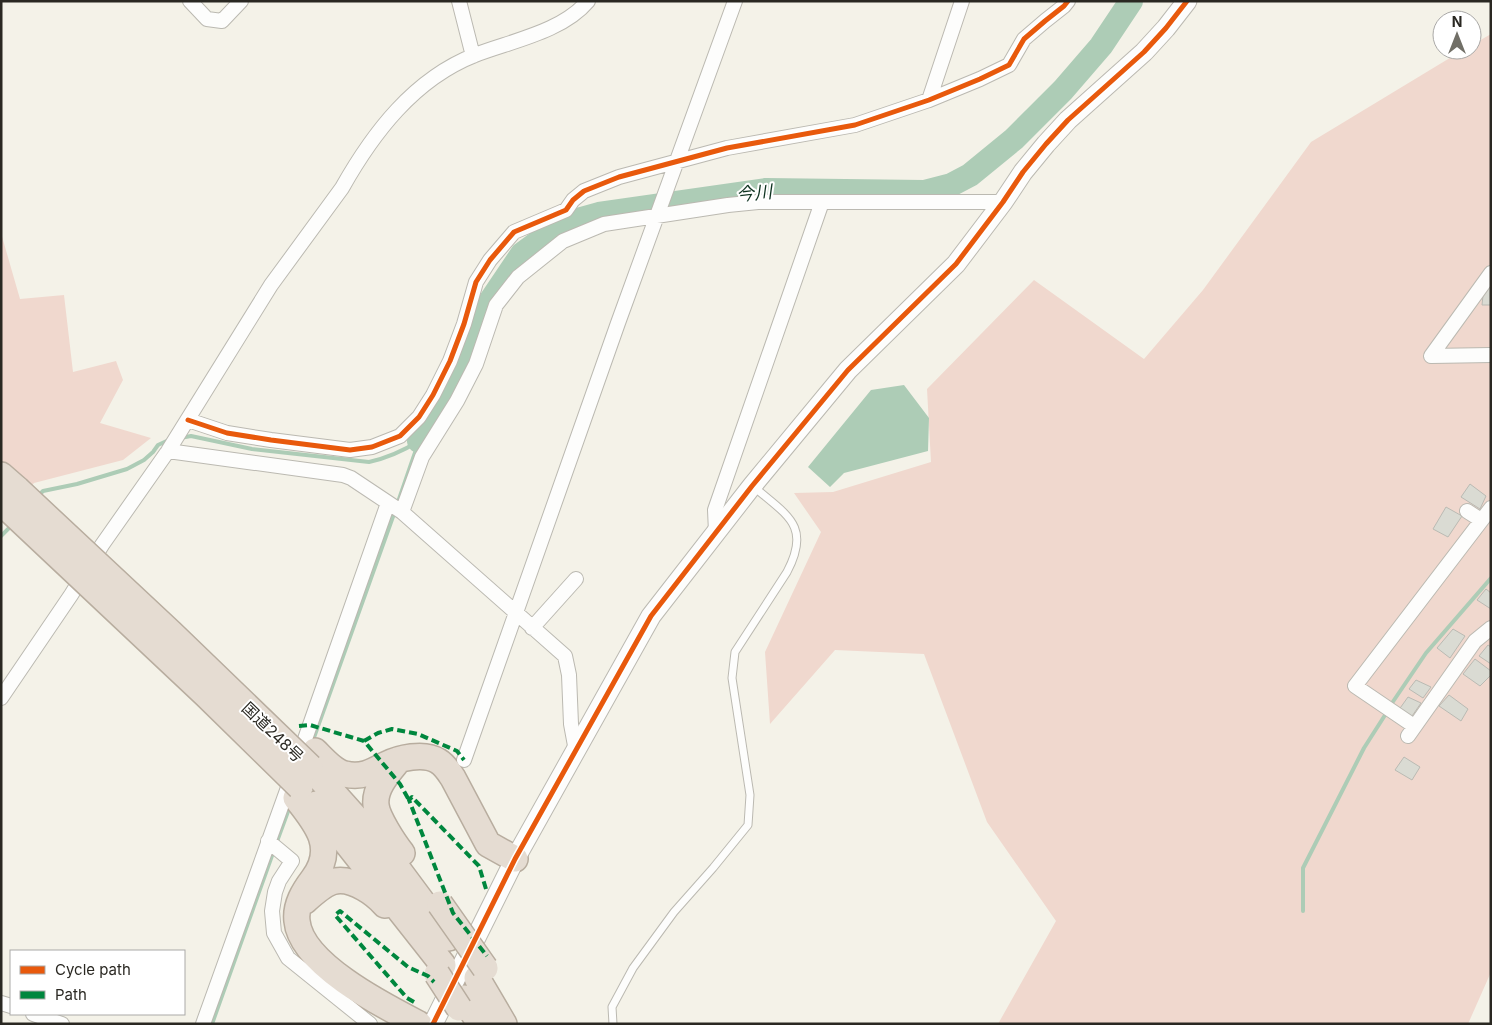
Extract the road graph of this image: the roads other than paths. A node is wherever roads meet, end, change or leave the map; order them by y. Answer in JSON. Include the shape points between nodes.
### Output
{"nodes":[{"id":1,"x":190,"y":1,"type":"edge"},
{"id":2,"x":241,"y":1,"type":"edge"},
{"id":3,"x":459,"y":1,"type":"edge"},
{"id":4,"x":588,"y":1,"type":"edge"},
{"id":5,"x":735,"y":1,"type":"edge"},
{"id":6,"x":962,"y":1,"type":"edge"},
{"id":7,"x":1068,"y":1,"type":"edge"},
{"id":8,"x":1187,"y":1,"type":"edge"},
{"id":9,"x":474,"y":56,"type":"junction"},
{"id":10,"x":929,"y":100,"type":"junction"},
{"id":11,"x":675,"y":164,"type":"junction"},
{"id":12,"x":822,"y":202,"type":"junction"},
{"id":13,"x":1003,"y":202,"type":"junction"},
{"id":14,"x":657,"y":214,"type":"junction"},
{"id":15,"x":1491,"y":273,"type":"edge"},
{"id":16,"x":1491,"y":355,"type":"edge"},
{"id":17,"x":188,"y":420,"type":"junction"},
{"id":18,"x":168,"y":451,"type":"junction"},
{"id":19,"x":752,"y":486,"type":"junction"},
{"id":20,"x":6,"y":493,"type":"edge"},
{"id":21,"x":388,"y":503,"type":"junction"},
{"id":22,"x":1491,"y":508,"type":"edge"},
{"id":23,"x":1467,"y":510,"type":"dead end"},
{"id":24,"x":402,"y":512,"type":"junction"},
{"id":25,"x":1481,"y":520,"type":"junction"},
{"id":26,"x":716,"y":532,"type":"junction"},
{"id":27,"x":576,"y":579,"type":"dead end"},
{"id":28,"x":516,"y":615,"type":"junction"},
{"id":29,"x":532,"y":628,"type":"junction"},
{"id":30,"x":1491,"y":628,"type":"edge"},
{"id":31,"x":1,"y":698,"type":"edge"},
{"id":32,"x":576,"y":751,"type":"junction"},
{"id":33,"x":464,"y":760,"type":"dead end"},
{"id":34,"x":398,"y":761,"type":"junction"},
{"id":35,"x":305,"y":776,"type":"junction"},
{"id":36,"x":268,"y":841,"type":"junction"},
{"id":37,"x":515,"y":859,"type":"junction"},
{"id":38,"x":298,"y":908,"type":"junction"},
{"id":39,"x":440,"y":969,"type":"junction"},
{"id":40,"x":474,"y":996,"type":"edge"},
{"id":41,"x":36,"y":1015,"type":"edge"},
{"id":42,"x":62,"y":1024,"type":"edge"},
{"id":43,"x":203,"y":1024,"type":"edge"},
{"id":44,"x":370,"y":1024,"type":"edge"},
{"id":45,"x":418,"y":1024,"type":"edge"},
{"id":46,"x":433,"y":1024,"type":"edge"},
{"id":47,"x":480,"y":1024,"type":"edge"},
{"id":48,"x":504,"y":1024,"type":"edge"},
{"id":49,"x":613,"y":1024,"type":"edge"}],
"edges":[{"from":1,"to":2,"type":"street","via":[[207,18],[222,21]]},
{"from":3,"to":9,"type":"street"},
{"from":4,"to":9,"type":"street","via":[[567,20]]},
{"from":5,"to":11,"type":"street"},
{"from":6,"to":10,"type":"street"},
{"from":7,"to":10,"type":"street","via":[[1024,39],[1008,65]]},
{"from":8,"to":13,"type":"street","via":[[1144,52],[1046,144]]},
{"from":9,"to":17,"type":"street","via":[[440,73],[392,115],[271,285]]},
{"from":10,"to":11,"type":"street","via":[[855,125],[727,148]]},
{"from":11,"to":14,"type":"street"},
{"from":11,"to":17,"type":"street","via":[[619,177],[584,191],[566,210],[514,232],[476,282],[450,361],[433,395],[419,417],[400,436],[372,447],[350,450],[227,433]]},
{"from":12,"to":13,"type":"street"},
{"from":12,"to":14,"type":"street","via":[[750,203]]},
{"from":12,"to":26,"type":"street","via":[[715,510]]},
{"from":13,"to":19,"type":"street","via":[[956,264],[848,370]]},
{"from":14,"to":24,"type":"street","via":[[604,224],[563,241],[518,277],[496,305],[476,364],[422,457]]},
{"from":14,"to":28,"type":"street"},
{"from":15,"to":16,"type":"street","via":[[1432,356]]},
{"from":17,"to":18,"type":"street"},
{"from":18,"to":21,"type":"street","via":[[343,475]]},
{"from":18,"to":31,"type":"street"},
{"from":19,"to":26,"type":"street"},
{"from":19,"to":49,"type":"lane","via":[[791,519],[798,543],[787,572],[735,652],[732,678],[750,795],[748,825],[674,912],[633,968],[612,1007]]},
{"from":20,"to":35,"type":"highway","name":"国道248号","bridge":true,"via":[[275,762]]},
{"from":20,"to":35,"type":"highway","name":"国道248号","bridge":true,"via":[[82,548],[123,589],[253,694]]},
{"from":21,"to":24,"type":"street"},
{"from":21,"to":36,"type":"street"},
{"from":22,"to":25,"type":"street"},
{"from":23,"to":25,"type":"street"},
{"from":24,"to":28,"type":"street"},
{"from":25,"to":30,"type":"street","via":[[1355,686],[1396,714],[1411,731],[1475,641]]},
{"from":26,"to":32,"type":"street","via":[[651,616]]},
{"from":27,"to":29,"type":"street"},
{"from":28,"to":29,"type":"street"},
{"from":28,"to":33,"type":"street"},
{"from":29,"to":32,"type":"street","via":[[564,656],[569,675],[571,724]]},
{"from":32,"to":37,"type":"street"},
{"from":34,"to":35,"type":"highway","via":[[358,776],[343,774],[328,764]]},
{"from":34,"to":37,"type":"highway","via":[[422,757],[437,760],[453,778],[488,844]]},
{"from":34,"to":40,"type":"highway","bridge":true,"via":[[379,789],[376,805],[390,837],[440,904]]},
{"from":35,"to":38,"type":"highway","via":[[324,849],[322,864],[304,890]]},
{"from":35,"to":39,"type":"highway","name":"国道248号","via":[[318,806]]},
{"from":35,"to":40,"type":"highway","name":"国道248号","via":[[380,845],[449,938]]},
{"from":36,"to":43,"type":"street"},
{"from":36,"to":44,"type":"street","via":[[292,861],[279,881],[272,911],[274,933],[283,950],[288,958]]},
{"from":37,"to":46,"type":"street"},
{"from":38,"to":39,"type":"highway","via":[[323,885],[337,879],[352,881],[377,895]]},
{"from":38,"to":45,"type":"highway","via":[[297,921],[307,947],[352,986]]},
{"from":39,"to":40,"type":"highway","name":"国道248号"},
{"from":40,"to":47,"type":"highway","name":"国道248号"},
{"from":40,"to":48,"type":"highway","name":"国道248号"},
{"from":41,"to":42,"type":"street"}]}
